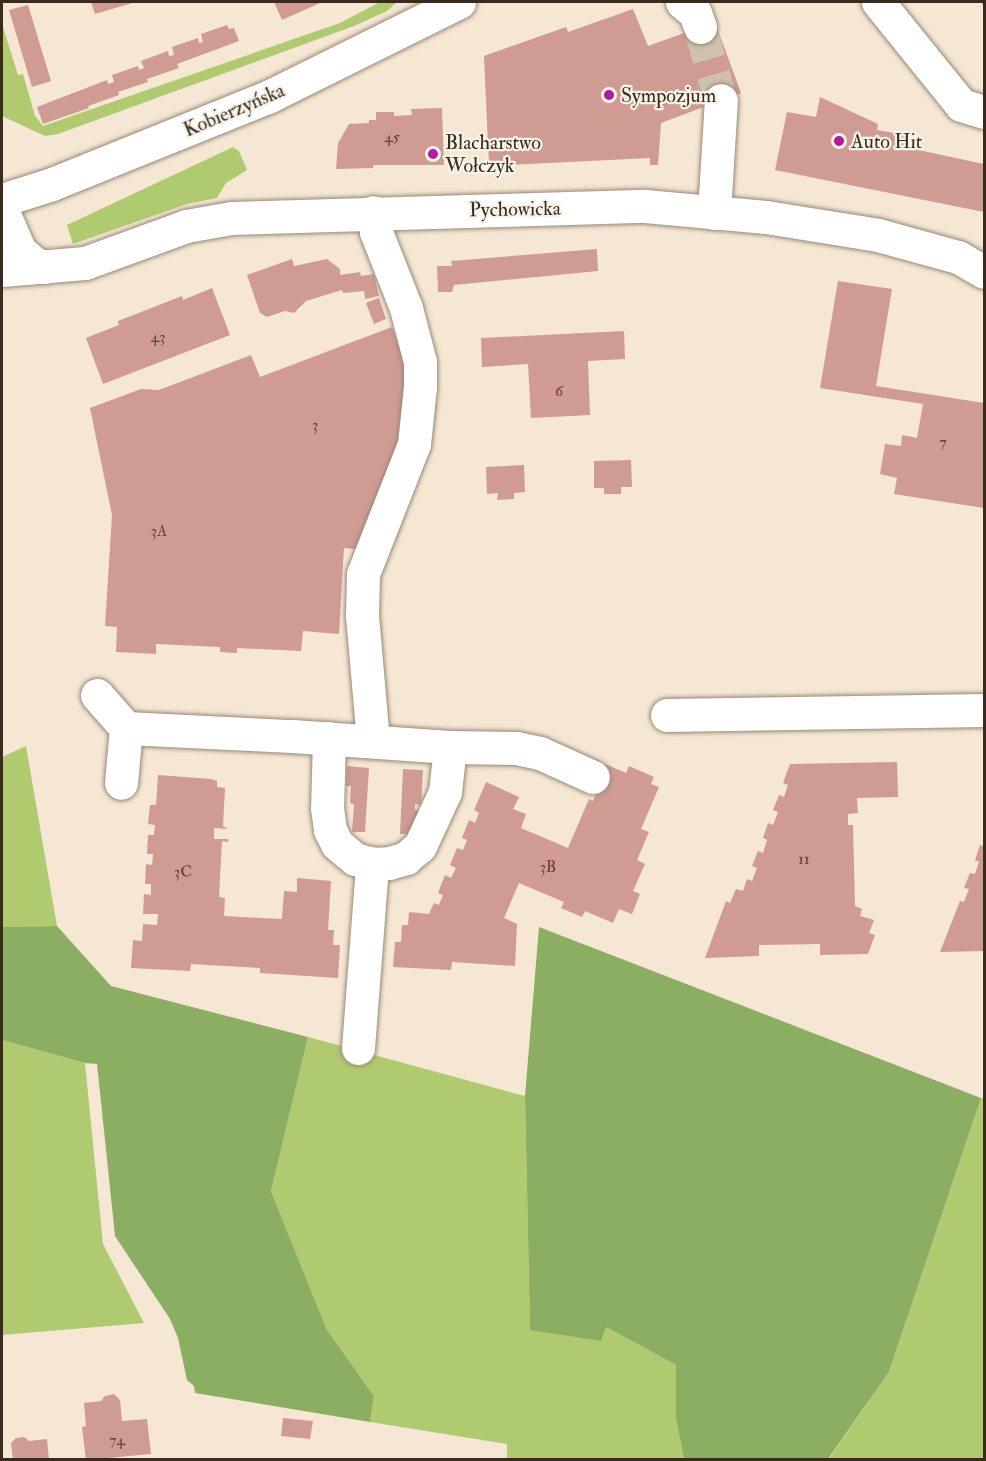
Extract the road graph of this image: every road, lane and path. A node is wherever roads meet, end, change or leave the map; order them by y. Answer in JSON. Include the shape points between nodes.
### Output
{"nodes":[{"id":1,"x":459,"y":2,"type":"edge"},
{"id":2,"x":879,"y":2,"type":"edge"},
{"id":3,"x":721,"y":100,"type":"tunnel mouth"},
{"id":4,"x":973,"y":109,"type":"edge"},
{"id":5,"x":2,"y":200,"type":"edge"},
{"id":6,"x":2,"y":210,"type":"edge"},
{"id":7,"x":374,"y":212,"type":"junction"},
{"id":8,"x":714,"y":213,"type":"junction"},
{"id":9,"x":44,"y":267,"type":"junction"},
{"id":10,"x":983,"y":268,"type":"edge"},
{"id":11,"x":2,"y":270,"type":"edge"},
{"id":12,"x":97,"y":695,"type":"dead end"},
{"id":13,"x":984,"y":710,"type":"edge"},
{"id":14,"x":667,"y":715,"type":"dead end"},
{"id":15,"x":126,"y":728,"type":"junction"},
{"id":16,"x":329,"y":738,"type":"junction"},
{"id":17,"x":373,"y":741,"type":"junction"},
{"id":18,"x":450,"y":747,"type":"junction"},
{"id":19,"x":593,"y":777,"type":"dead end"},
{"id":20,"x":121,"y":783,"type":"dead end"},
{"id":21,"x":372,"y":864,"type":"junction"},
{"id":22,"x":358,"y":1048,"type":"dead end"}],
"edges":[{"from":1,"to":5,"type":"street","name":"Kobierzyńska","via":[[270,96],[62,180]]},
{"from":2,"to":4,"type":"street"},
{"from":3,"to":8,"type":"street"},
{"from":6,"to":9,"type":"street","via":[[20,251]]},
{"from":7,"to":8,"type":"street","name":"Pychowicka","via":[[645,206]]},
{"from":7,"to":9,"type":"street","name":"Pychowicka","via":[[206,221],[85,263]]},
{"from":7,"to":17,"type":"street","via":[[376,232],[409,319],[420,362],[420,387],[414,444],[363,574],[361,607]]},
{"from":8,"to":10,"type":"street","name":"Pychowicka","via":[[878,235]]},
{"from":9,"to":11,"type":"street","name":"Pychowicka"},
{"from":12,"to":15,"type":"street"},
{"from":13,"to":14,"type":"street"},
{"from":15,"to":16,"type":"street"},
{"from":15,"to":20,"type":"street"},
{"from":16,"to":17,"type":"street"},
{"from":16,"to":21,"type":"street","via":[[330,830],[337,844],[355,859]]},
{"from":17,"to":18,"type":"street"},
{"from":18,"to":19,"type":"street","via":[[516,748],[540,753]]},
{"from":18,"to":21,"type":"street","via":[[445,792],[420,846],[406,858]]},
{"from":21,"to":22,"type":"street"}]}
